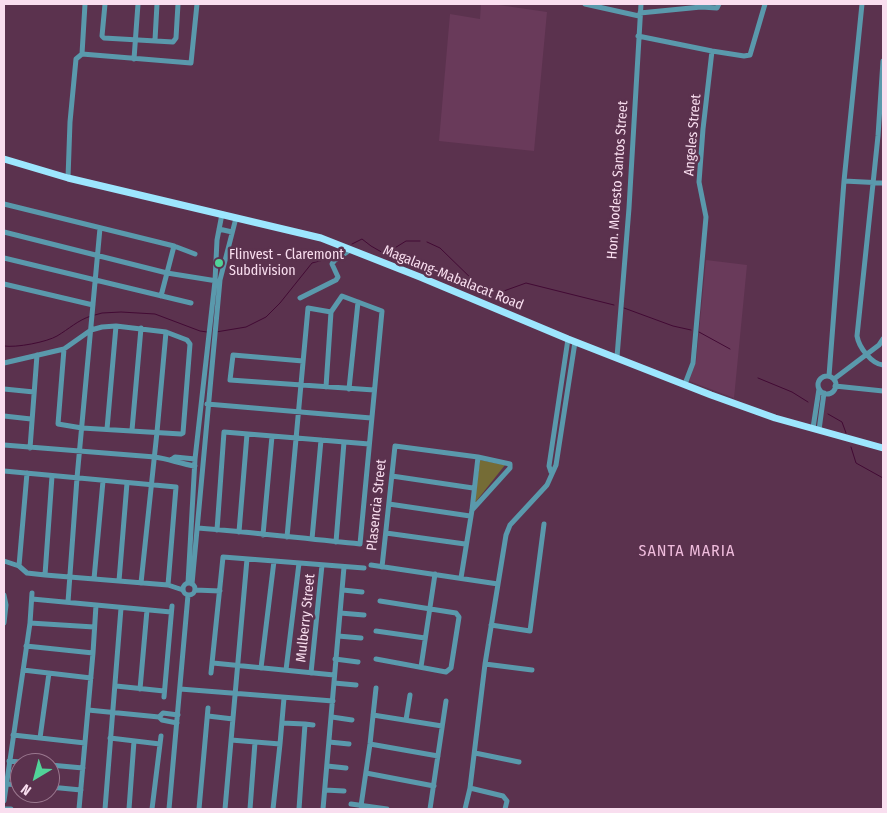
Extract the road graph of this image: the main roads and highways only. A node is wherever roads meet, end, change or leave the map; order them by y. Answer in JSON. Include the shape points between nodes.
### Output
{"nodes":[{"id":1,"x":4,"y":160,"type":"edge"},
{"id":2,"x":883,"y":448,"type":"edge"}],
"edges":[{"from":1,"to":2,"type":"main road","name":"Magalang-Mabalacat Road","via":[[321,238],[571,340],[775,418],[816,426]]}]}
